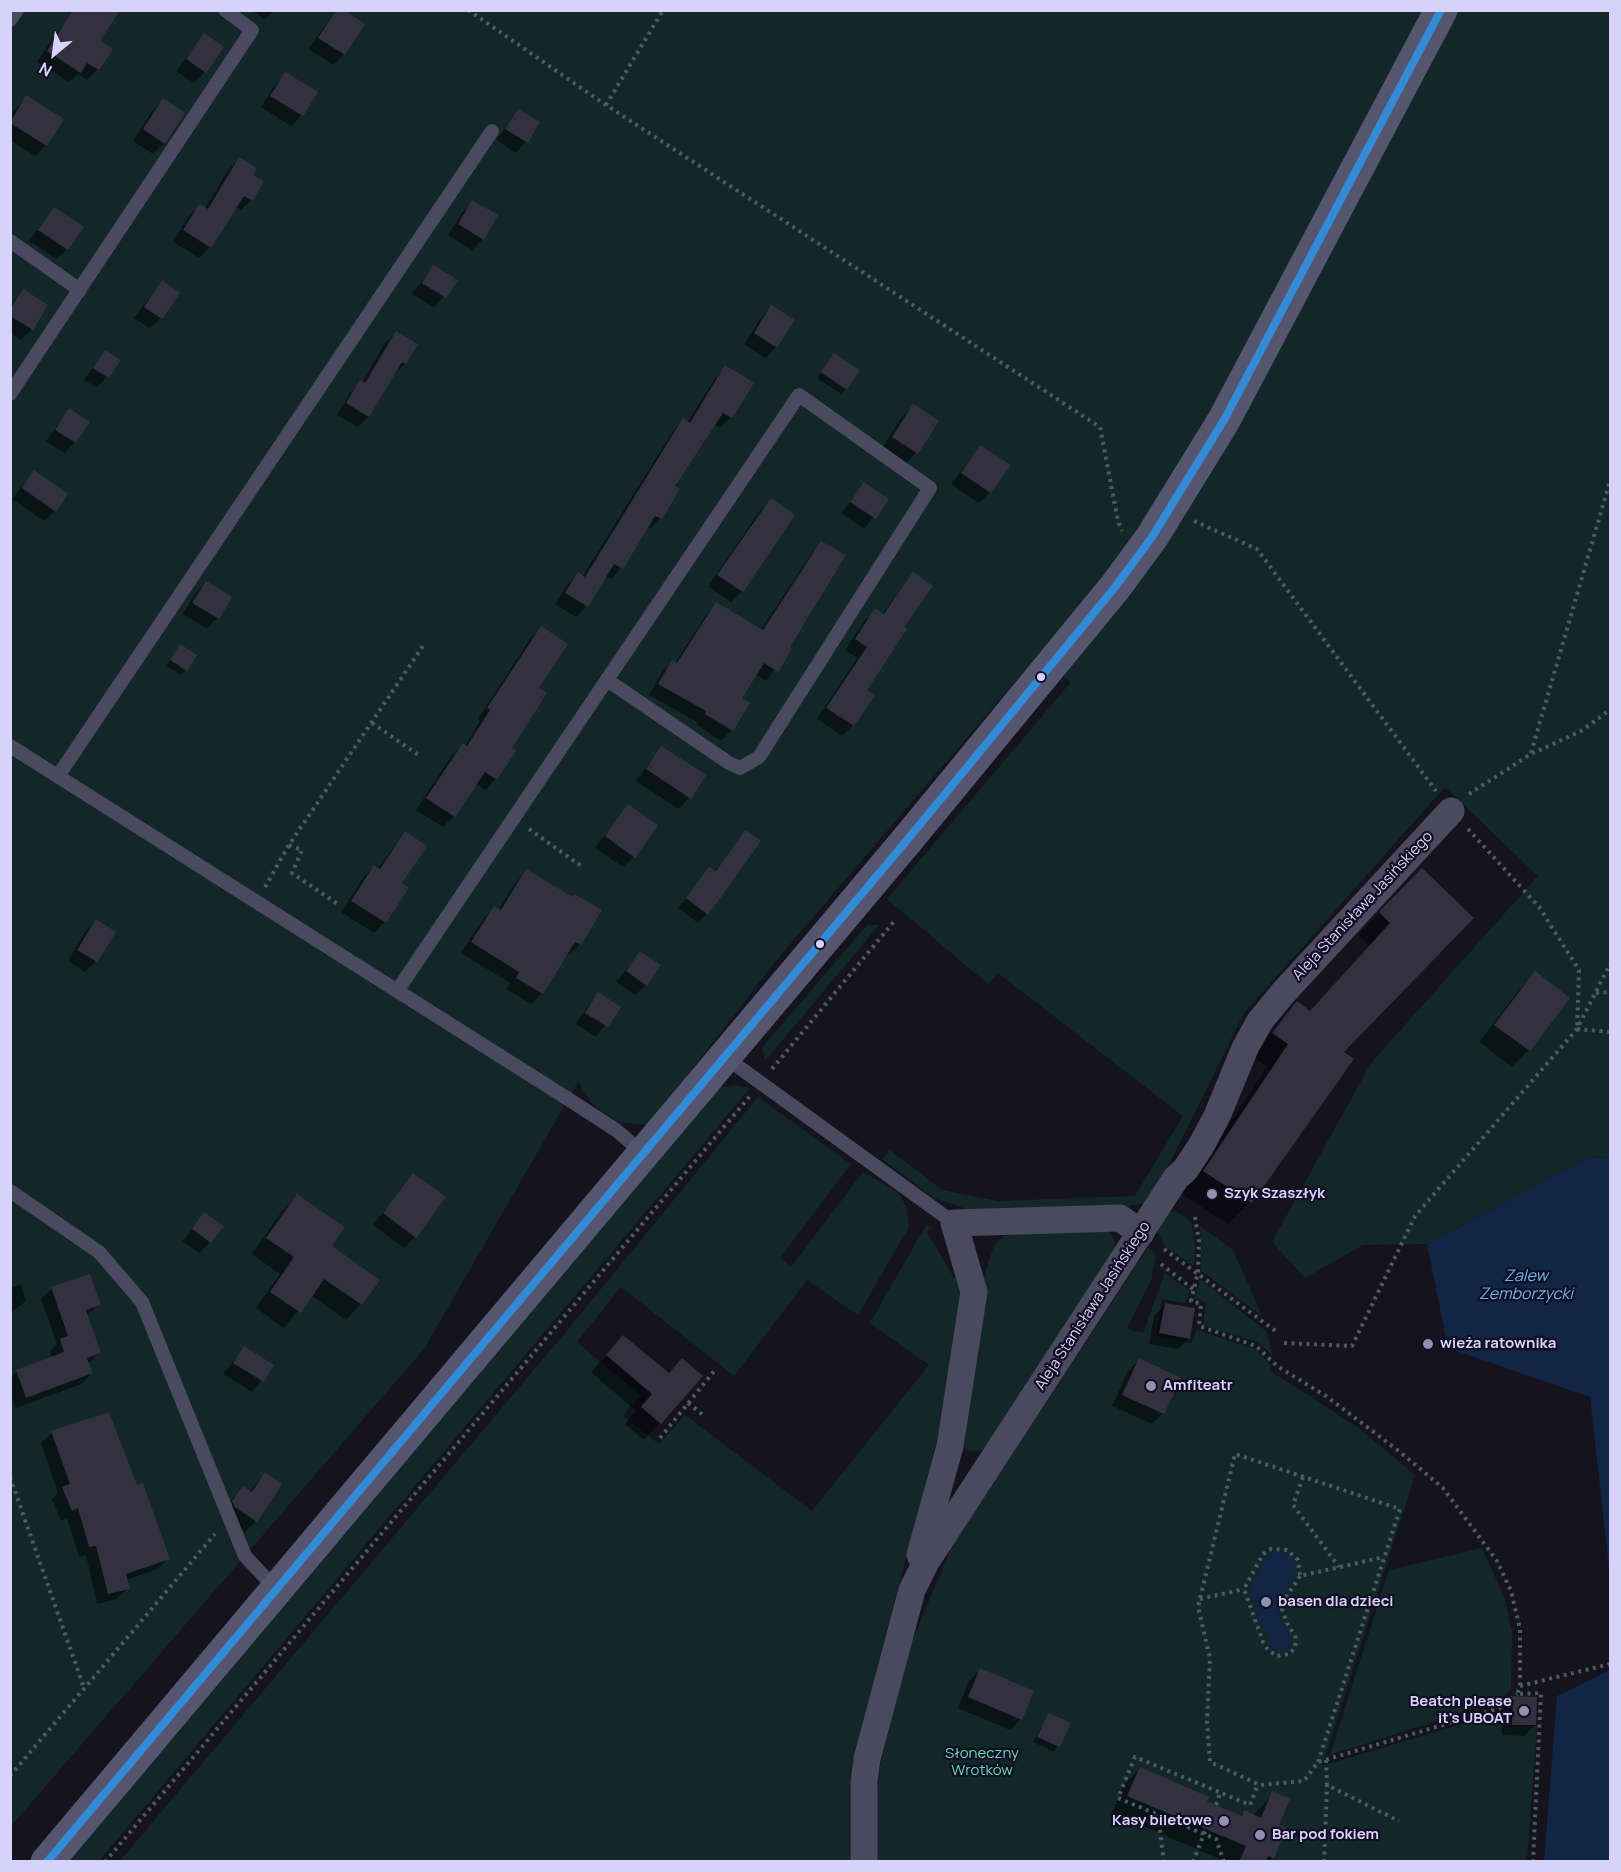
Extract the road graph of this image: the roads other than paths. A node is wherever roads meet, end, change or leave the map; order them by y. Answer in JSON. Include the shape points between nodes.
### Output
{"nodes":[{"id":1,"x":17,"y":10,"type":"edge"},
{"id":2,"x":225,"y":10,"type":"edge"},
{"id":3,"x":1441,"y":10,"type":"edge"},
{"id":4,"x":10,"y":20,"type":"edge"},
{"id":5,"x":492,"y":131,"type":"dead end"},
{"id":6,"x":10,"y":241,"type":"edge"},
{"id":7,"x":80,"y":290,"type":"junction"},
{"id":8,"x":10,"y":394,"type":"edge"},
{"id":9,"x":607,"y":680,"type":"junction"},
{"id":10,"x":10,"y":746,"type":"edge"},
{"id":11,"x":58,"y":776,"type":"junction"},
{"id":12,"x":1450,"y":809,"type":"road end"},
{"id":13,"x":397,"y":990,"type":"junction"},
{"id":14,"x":725,"y":1056,"type":"junction"},
{"id":15,"x":643,"y":1153,"type":"junction"},
{"id":16,"x":10,"y":1191,"type":"edge"},
{"id":17,"x":954,"y":1223,"type":"junction"},
{"id":18,"x":1141,"y":1233,"type":"junction"},
{"id":19,"x":276,"y":1589,"type":"junction"},
{"id":20,"x":912,"y":1590,"type":"junction"},
{"id":21,"x":47,"y":1862,"type":"edge"},
{"id":22,"x":864,"y":1862,"type":"edge"}],
"edges":[{"from":1,"to":4,"type":"lane"},
{"from":2,"to":7,"type":"lane","via":[[252,30]]},
{"from":3,"to":14,"type":"street","via":[[1224,420],[1135,560]]},
{"from":5,"to":11,"type":"lane"},
{"from":6,"to":7,"type":"lane"},
{"from":7,"to":8,"type":"lane"},
{"from":9,"to":9,"type":"lane","via":[[729,763],[740,768],[759,757],[930,488],[799,395]]},
{"from":9,"to":13,"type":"lane"},
{"from":10,"to":11,"type":"lane"},
{"from":11,"to":13,"type":"lane"},
{"from":12,"to":18,"type":"street","name":"Aleja Stanisława Jasińskiego","via":[[1260,1021],[1201,1146]]},
{"from":13,"to":15,"type":"lane","via":[[616,1130]]},
{"from":14,"to":15,"type":"street"},
{"from":14,"to":17,"type":"lane"},
{"from":15,"to":19,"type":"street"},
{"from":16,"to":19,"type":"lane","via":[[99,1252],[142,1302],[245,1556]]},
{"from":17,"to":18,"type":"street","via":[[1120,1218]]},
{"from":17,"to":20,"type":"street","via":[[974,1292],[950,1446]]},
{"from":18,"to":20,"type":"street","name":"Aleja Stanisława Jasińskiego","via":[[945,1531]]},
{"from":19,"to":21,"type":"street"},
{"from":20,"to":22,"type":"street","name":"Aleja Stanisława Jasińskiego","via":[[867,1759],[863,1792]]}]}
